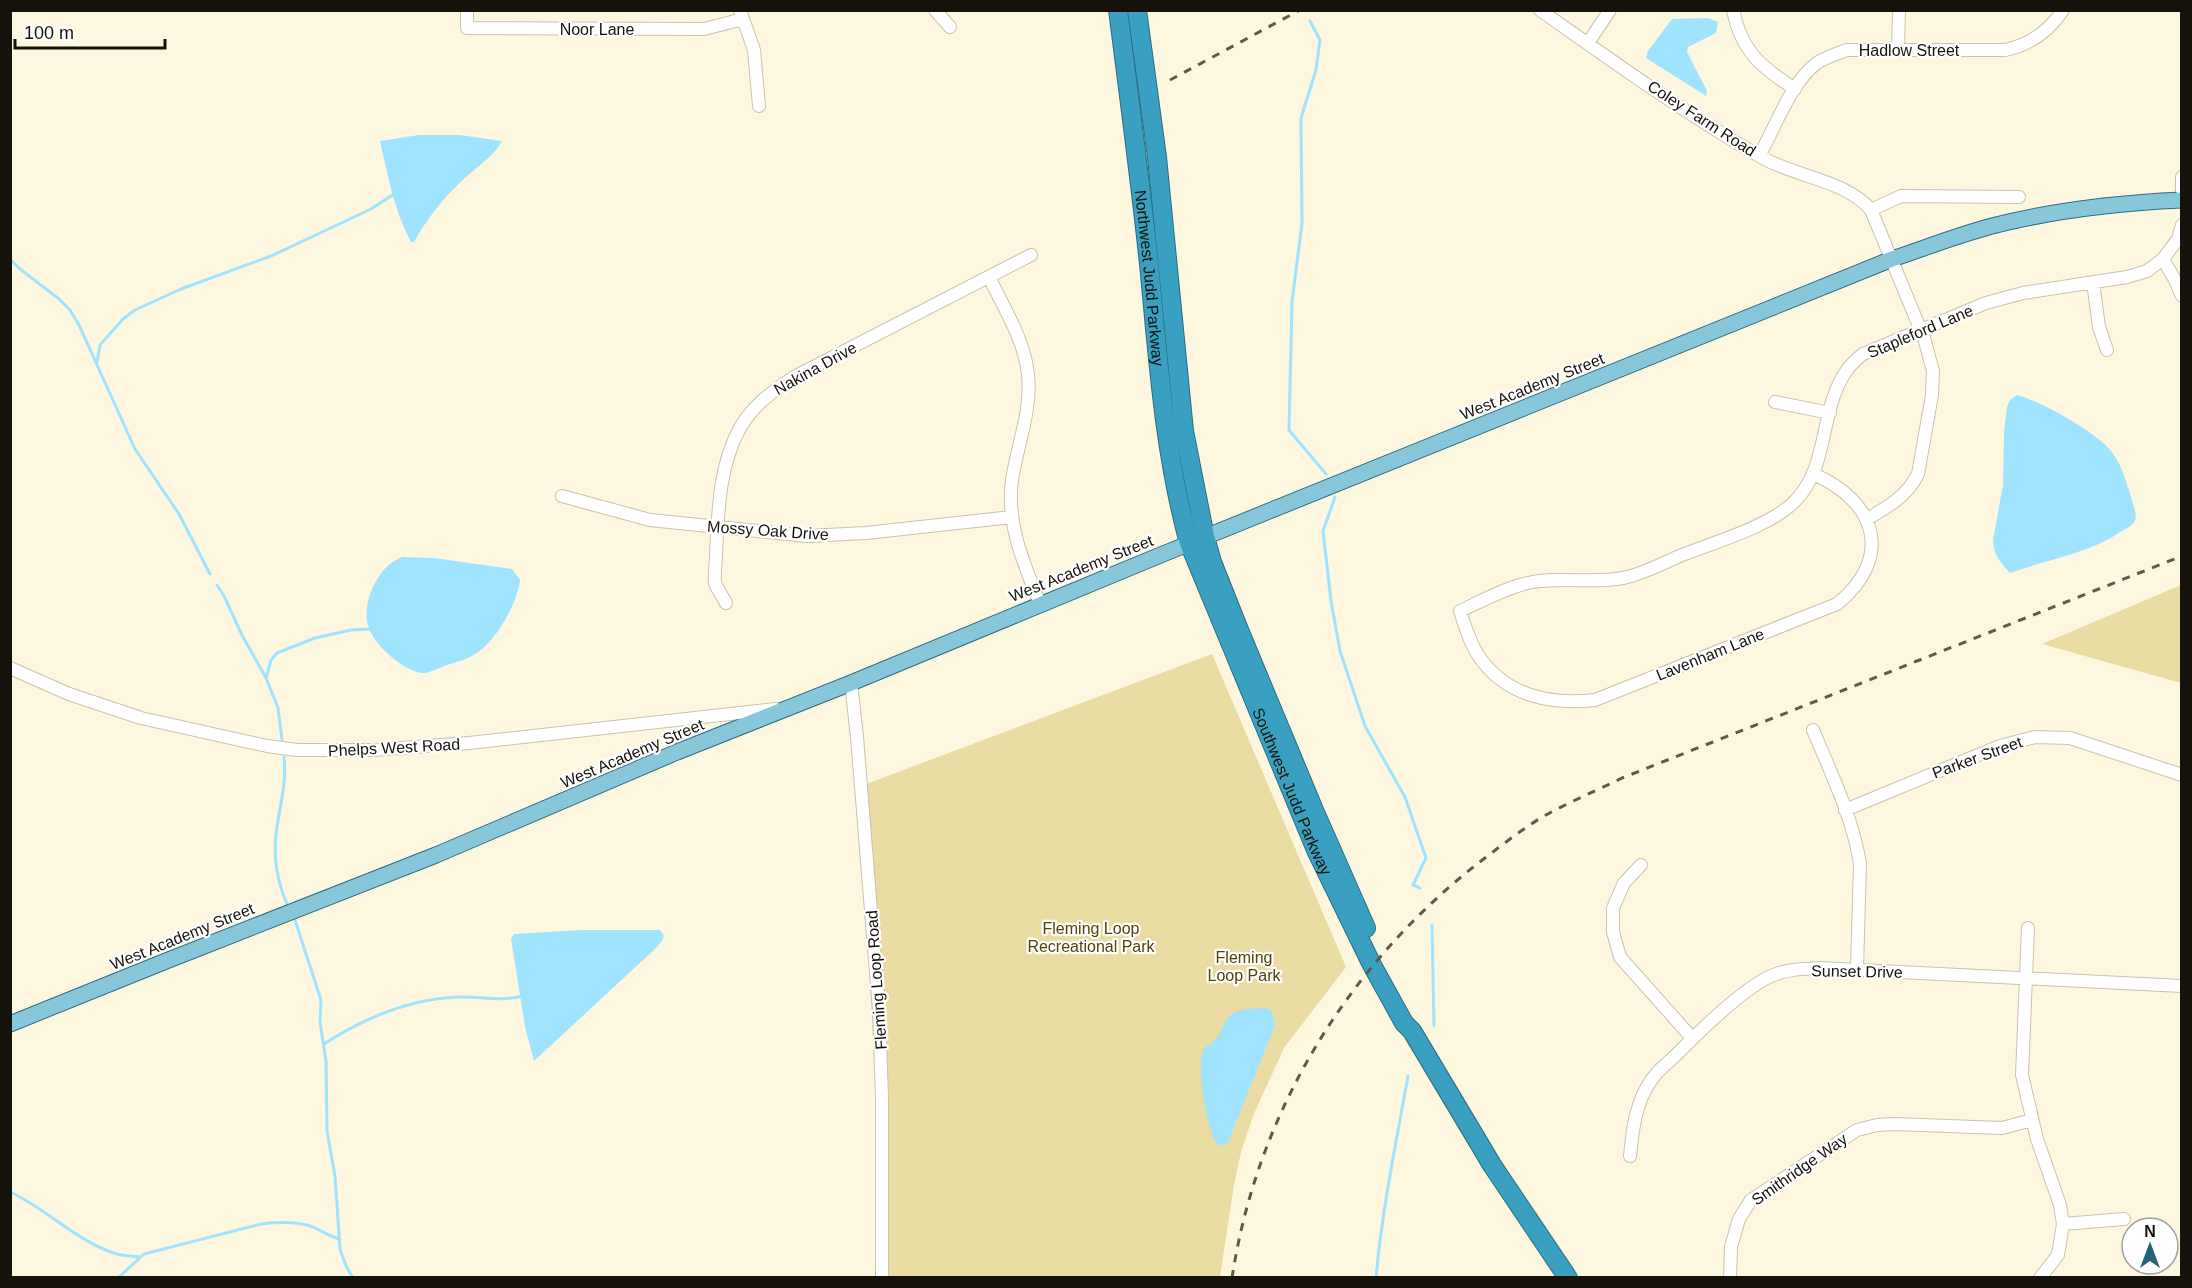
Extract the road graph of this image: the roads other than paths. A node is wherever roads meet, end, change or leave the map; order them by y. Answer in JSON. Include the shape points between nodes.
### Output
{"nodes":[{"id":1,"x":467,"y":10,"type":"edge"},
{"id":2,"x":935,"y":10,"type":"edge"},
{"id":3,"x":1118,"y":10,"type":"edge"},
{"id":4,"x":1137,"y":10,"type":"edge"},
{"id":5,"x":1540,"y":10,"type":"edge"},
{"id":6,"x":1610,"y":10,"type":"edge"},
{"id":7,"x":1733,"y":10,"type":"edge"},
{"id":8,"x":1899,"y":10,"type":"edge"},
{"id":9,"x":2063,"y":10,"type":"edge"},
{"id":10,"x":742,"y":15,"type":"edge"},
{"id":11,"x":950,"y":27,"type":"dead end"},
{"id":12,"x":1588,"y":43,"type":"junction"},
{"id":13,"x":1898,"y":49,"type":"junction"},
{"id":14,"x":1795,"y":89,"type":"junction"},
{"id":15,"x":759,"y":106,"type":"dead end"},
{"id":16,"x":1759,"y":156,"type":"junction"},
{"id":17,"x":2181,"y":177,"type":"edge"},
{"id":18,"x":2181,"y":190,"type":"edge"},
{"id":19,"x":2019,"y":197,"type":"dead end"},
{"id":20,"x":2181,"y":201,"type":"edge"},
{"id":21,"x":1871,"y":210,"type":"junction"},
{"id":22,"x":2181,"y":225,"type":"edge"},
{"id":23,"x":1031,"y":255,"type":"dead end"},
{"id":24,"x":1892,"y":259,"type":"junction"},
{"id":25,"x":2163,"y":260,"type":"junction"},
{"id":26,"x":989,"y":277,"type":"junction"},
{"id":27,"x":2092,"y":282,"type":"junction"},
{"id":28,"x":2181,"y":296,"type":"edge"},
{"id":29,"x":1921,"y":329,"type":"junction"},
{"id":30,"x":2107,"y":350,"type":"dead end"},
{"id":31,"x":1775,"y":402,"type":"dead end"},
{"id":32,"x":1830,"y":413,"type":"junction"},
{"id":33,"x":1814,"y":474,"type":"junction"},
{"id":34,"x":562,"y":496,"type":"dead end"},
{"id":35,"x":1012,"y":517,"type":"junction"},
{"id":36,"x":1867,"y":519,"type":"junction"},
{"id":37,"x":718,"y":528,"type":"junction"},
{"id":38,"x":1197,"y":540,"type":"junction"},
{"id":39,"x":726,"y":603,"type":"dead end"},
{"id":40,"x":1040,"y":604,"type":"junction"},
{"id":41,"x":1460,"y":611,"type":"joint"},
{"id":42,"x":10,"y":668,"type":"edge"},
{"id":43,"x":851,"y":683,"type":"junction"},
{"id":44,"x":789,"y":707,"type":"junction"},
{"id":45,"x":1813,"y":730,"type":"dead end"},
{"id":46,"x":2181,"y":775,"type":"edge"},
{"id":47,"x":1845,"y":810,"type":"junction"},
{"id":48,"x":1641,"y":865,"type":"dead end"},
{"id":49,"x":2028,"y":928,"type":"dead end"},
{"id":50,"x":1857,"y":970,"type":"junction"},
{"id":51,"x":2026,"y":977,"type":"junction"},
{"id":52,"x":2181,"y":986,"type":"edge"},
{"id":53,"x":10,"y":1024,"type":"edge"},
{"id":54,"x":1692,"y":1038,"type":"junction"},
{"id":55,"x":2032,"y":1120,"type":"junction"},
{"id":56,"x":1630,"y":1155,"type":"dead end"},
{"id":57,"x":2120,"y":1219,"type":"edge"},
{"id":58,"x":2064,"y":1224,"type":"junction"},
{"id":59,"x":882,"y":1278,"type":"edge"},
{"id":60,"x":1568,"y":1278,"type":"edge"},
{"id":61,"x":1730,"y":1278,"type":"edge"},
{"id":62,"x":2040,"y":1278,"type":"edge"}],
"edges":[{"from":1,"to":10,"type":"street","name":"Noor Lane","via":[[467,28],[704,29]]},
{"from":2,"to":11,"type":"street"},
{"from":3,"to":38,"type":"highway","name":"Northwest Judd Parkway","via":[[1138,155],[1165,421],[1181,512]]},
{"from":4,"to":38,"type":"highway","name":"Northwest Judd Parkway","via":[[1158,166]]},
{"from":5,"to":12,"type":"street","name":"Coley Farm Road"},
{"from":6,"to":12,"type":"street"},
{"from":7,"to":14,"type":"street","via":[[1740,35],[1757,62]]},
{"from":8,"to":13,"type":"street"},
{"from":9,"to":13,"type":"street","name":"Hadlow Street","via":[[2039,36],[2019,47]]},
{"from":10,"to":15,"type":"street","via":[[754,50]]},
{"from":12,"to":16,"type":"street","name":"Coley Farm Road"},
{"from":13,"to":14,"type":"street","name":"Hadlow Street","via":[[1847,50],[1827,57],[1815,64]]},
{"from":14,"to":16,"type":"street","name":"Hadlow Street"},
{"from":16,"to":21,"type":"street","name":"Coley Farm Road","via":[[1841,188],[1857,196]]},
{"from":17,"to":18,"type":"street"},
{"from":19,"to":21,"type":"street","via":[[1901,196]]},
{"from":20,"to":24,"type":"main road","name":"West Academy Street","via":[[2046,213],[1990,226]]},
{"from":21,"to":24,"type":"street","name":"Coley Farm Road"},
{"from":22,"to":25,"type":"street","name":"Stapleford Lane","via":[[2178,238]]},
{"from":23,"to":26,"type":"street","name":"Nakina Drive"},
{"from":24,"to":29,"type":"street","name":"Coley Farm Road"},
{"from":24,"to":38,"type":"main road","name":"West Academy Street"},
{"from":25,"to":27,"type":"street","name":"Stapleford Lane","via":[[2147,271]]},
{"from":25,"to":28,"type":"street"},
{"from":26,"to":35,"type":"street","via":[[1025,355],[1029,377],[1012,482]]},
{"from":26,"to":37,"type":"street","name":"Nakina Drive","via":[[768,394],[740,427],[730,450]]},
{"from":27,"to":29,"type":"street","name":"Stapleford Lane","via":[[1986,303]]},
{"from":27,"to":30,"type":"street"},
{"from":29,"to":32,"type":"street","name":"Stapleford Lane","via":[[1863,354],[1847,369]]},
{"from":29,"to":36,"type":"street","name":"Coley Farm Road","via":[[1933,371],[1918,474],[1903,495]]},
{"from":31,"to":32,"type":"street"},
{"from":32,"to":33,"type":"street","name":"Stapleford Lane"},
{"from":33,"to":36,"type":"street","via":[[1842,489]]},
{"from":33,"to":41,"type":"street","name":"Stapleford Lane","via":[[1785,511],[1643,571],[1624,578],[1526,583]]},
{"from":34,"to":37,"type":"street","name":"Mossy Oak Drive","via":[[650,520]]},
{"from":35,"to":37,"type":"street","name":"Mossy Oak Drive","via":[[807,536]]},
{"from":35,"to":40,"type":"street","via":[[1017,545]]},
{"from":36,"to":41,"type":"street","name":"Lavenham Lane","via":[[1871,538],[1866,572],[1853,591],[1837,604],[1595,700],[1548,701],[1509,686],[1479,656]]},
{"from":37,"to":39,"type":"street","name":"Nakina Drive","via":[[715,584]]},
{"from":38,"to":40,"type":"main road","name":"West Academy Street"},
{"from":38,"to":60,"type":"highway","name":"Southwest Judd Parkway","via":[[1316,850],[1342,906],[1404,1023]]},
{"from":40,"to":43,"type":"main road","name":"West Academy Street"},
{"from":42,"to":44,"type":"street","name":"Phelps West Road","via":[[69,694],[141,718],[297,750],[469,744]]},
{"from":43,"to":44,"type":"main road","name":"West Academy Street"},
{"from":43,"to":59,"type":"street","name":"Fleming Loop Road","via":[[879,1010]]},
{"from":44,"to":53,"type":"main road","name":"West Academy Street","via":[[436,855]]},
{"from":45,"to":47,"type":"street"},
{"from":46,"to":47,"type":"street","name":"Parker Street","via":[[2070,738],[2035,737],[2000,746]]},
{"from":47,"to":50,"type":"street","via":[[1860,864]]},
{"from":48,"to":54,"type":"street","via":[[1624,883],[1612,908],[1612,932],[1620,957]]},
{"from":49,"to":51,"type":"street"},
{"from":50,"to":51,"type":"street","name":"Sunset Drive"},
{"from":50,"to":54,"type":"street","name":"Sunset Drive","via":[[1821,968],[1773,975]]},
{"from":51,"to":52,"type":"street","name":"Sunset Drive"},
{"from":51,"to":55,"type":"street","via":[[2022,1075]]},
{"from":54,"to":56,"type":"street","name":"Sunset Drive","via":[[1655,1074],[1642,1096]]},
{"from":55,"to":58,"type":"street"},
{"from":55,"to":61,"type":"street","name":"Smithridge Way","via":[[2002,1128],[1894,1124],[1857,1130],[1751,1200],[1739,1219],[1731,1247]]},
{"from":57,"to":58,"type":"street"},
{"from":58,"to":62,"type":"street","via":[[2058,1255]]}]}
